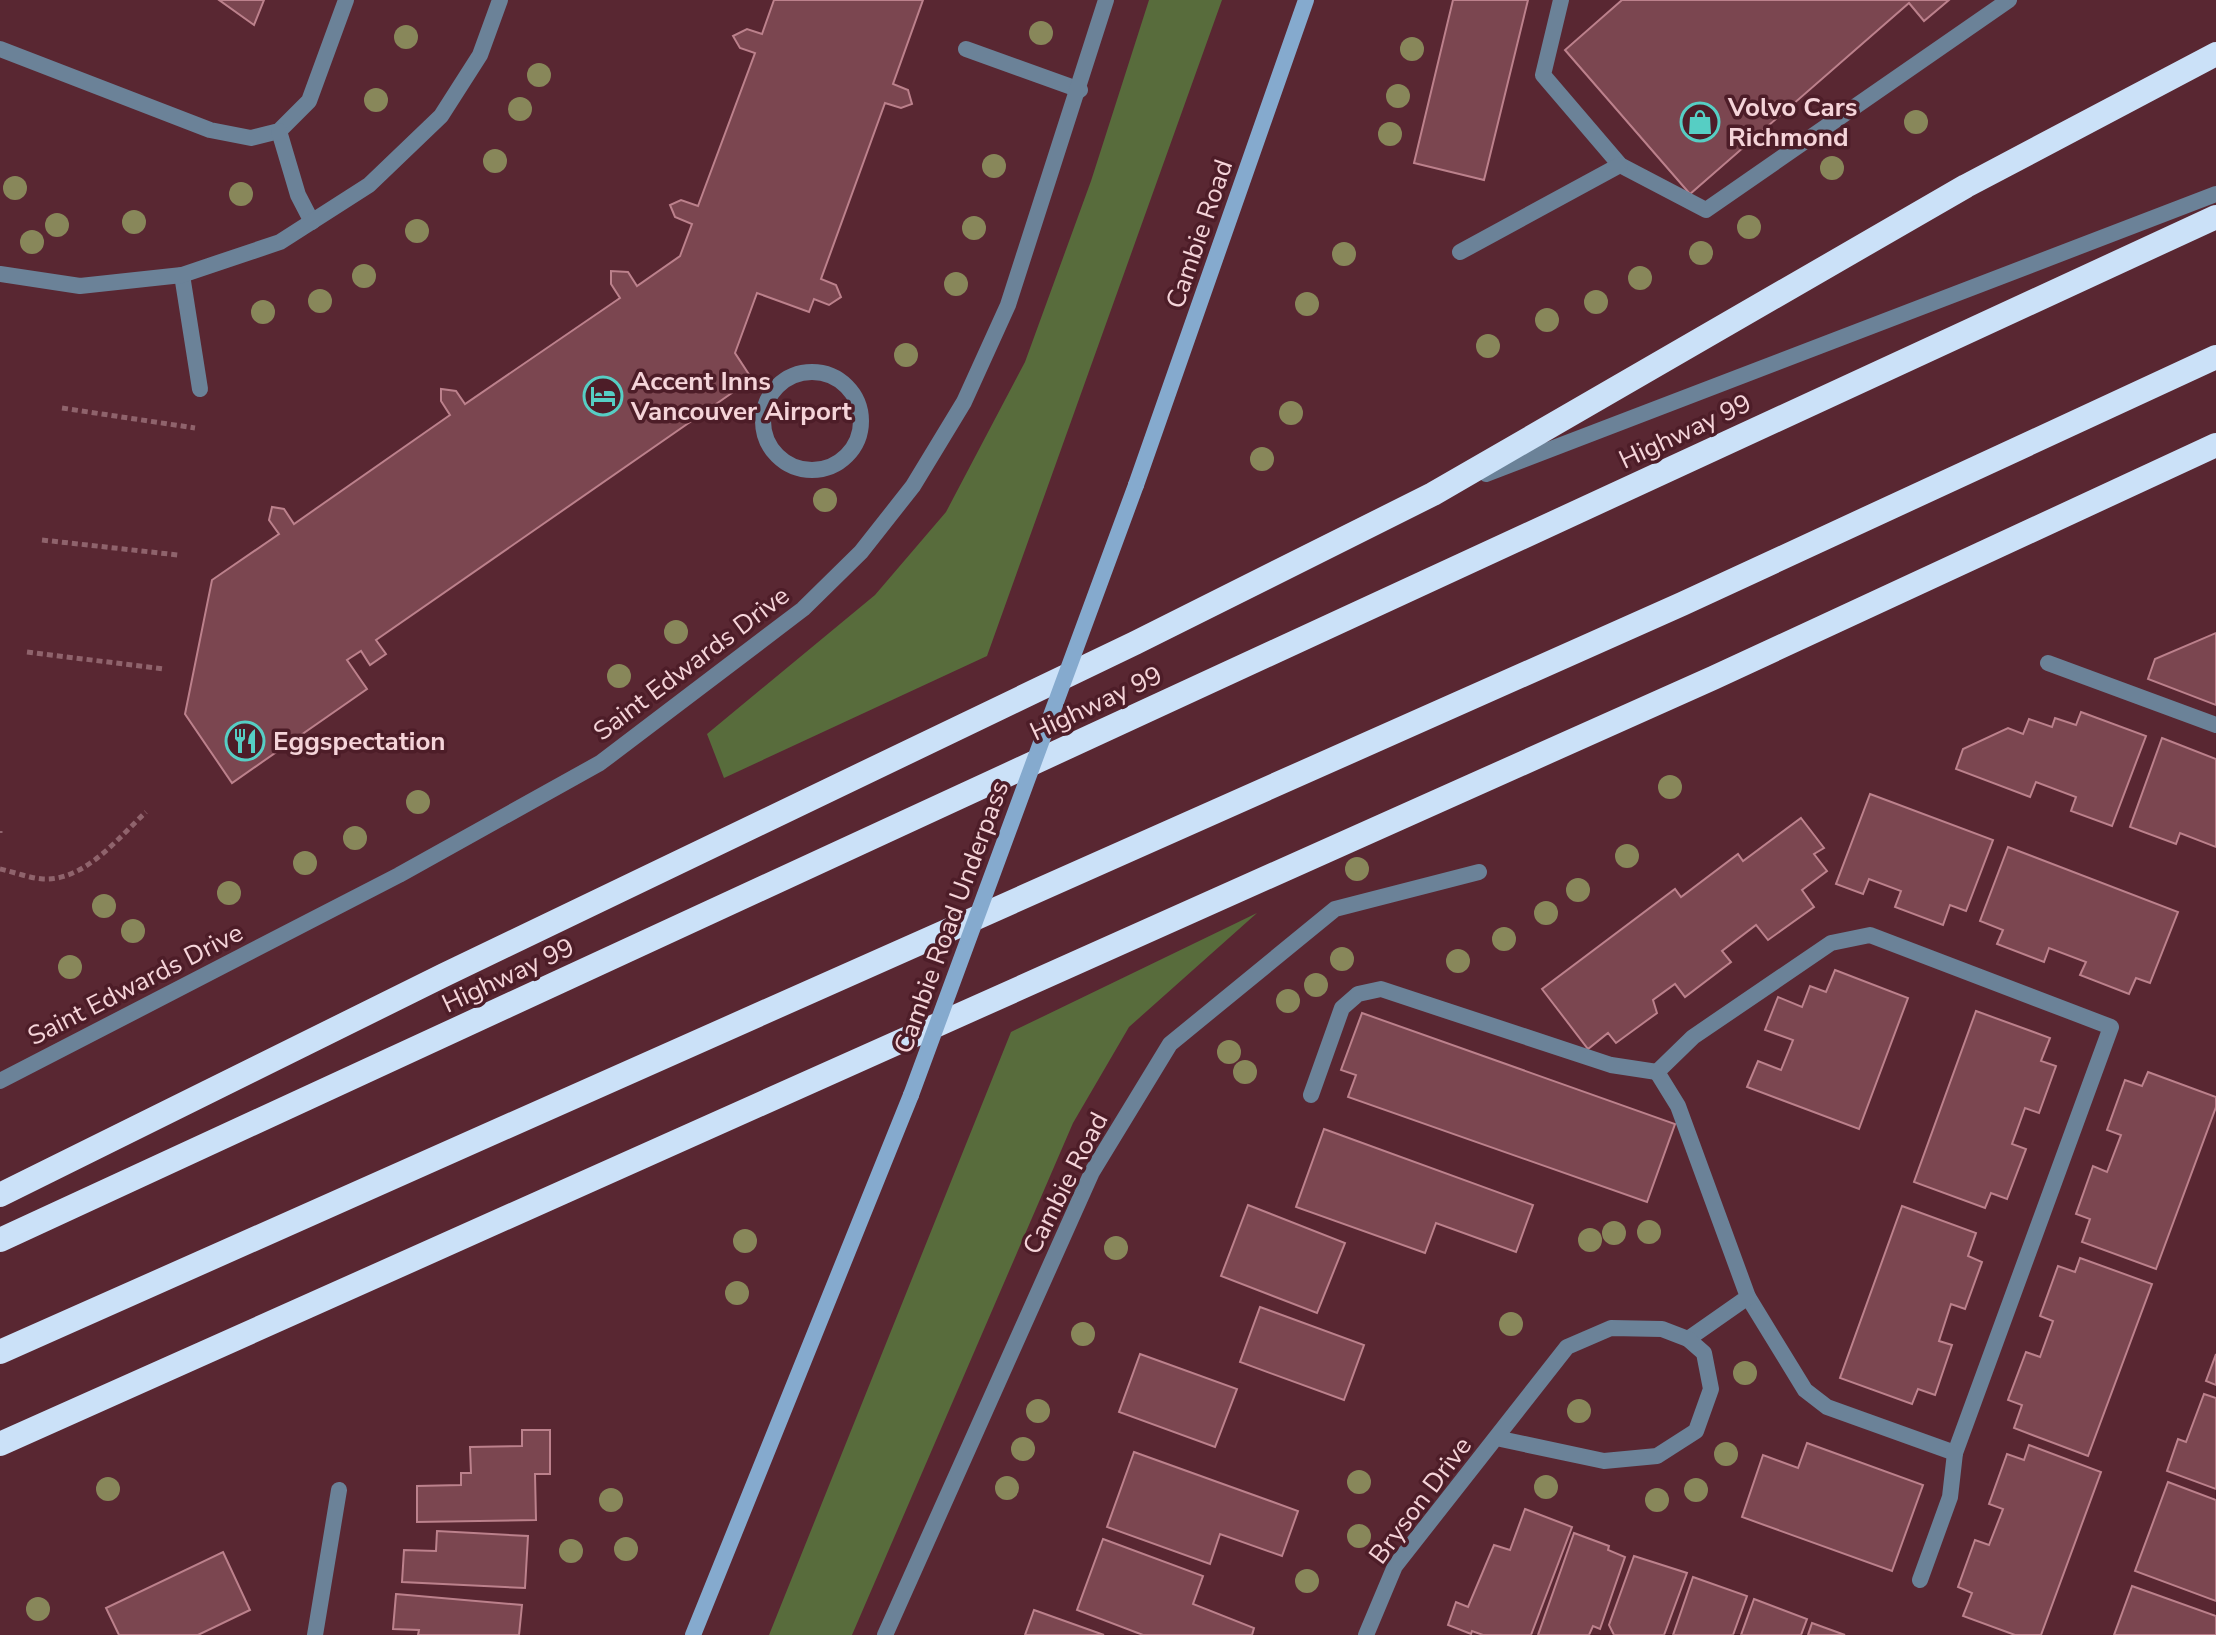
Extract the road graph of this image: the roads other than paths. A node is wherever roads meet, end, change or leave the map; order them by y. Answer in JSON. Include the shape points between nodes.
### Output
{"nodes":[{"id":1,"x":346,"y":0,"type":"edge"},
{"id":2,"x":500,"y":0,"type":"edge"},
{"id":3,"x":1106,"y":0,"type":"edge"},
{"id":4,"x":1306,"y":0,"type":"edge"},
{"id":5,"x":1561,"y":0,"type":"edge"},
{"id":6,"x":2009,"y":0,"type":"edge"},
{"id":7,"x":0,"y":49,"type":"edge"},
{"id":8,"x":966,"y":49,"type":"dead end"},
{"id":9,"x":2216,"y":54,"type":"edge"},
{"id":10,"x":1080,"y":90,"type":"junction"},
{"id":11,"x":279,"y":131,"type":"junction"},
{"id":12,"x":1620,"y":165,"type":"junction"},
{"id":13,"x":2216,"y":194,"type":"edge"},
{"id":14,"x":2216,"y":217,"type":"edge"},
{"id":15,"x":312,"y":222,"type":"junction"},
{"id":16,"x":1460,"y":252,"type":"dead end"},
{"id":17,"x":0,"y":274,"type":"edge"},
{"id":18,"x":182,"y":275,"type":"junction"},
{"id":19,"x":2216,"y":357,"type":"edge"},
{"id":20,"x":200,"y":389,"type":"dead end"},
{"id":21,"x":2216,"y":445,"type":"edge"},
{"id":22,"x":777,"y":456,"type":"joint"},
{"id":23,"x":1136,"y":485,"type":"joint"},
{"id":24,"x":1433,"y":494,"type":"junction"},
{"id":25,"x":2048,"y":663,"type":"dead end"},
{"id":26,"x":2216,"y":725,"type":"edge"},
{"id":27,"x":1479,"y":872,"type":"dead end"},
{"id":28,"x":1657,"y":1072,"type":"junction"},
{"id":29,"x":0,"y":1081,"type":"edge"},
{"id":30,"x":1311,"y":1095,"type":"dead end"},
{"id":31,"x":0,"y":1195,"type":"edge"},
{"id":32,"x":0,"y":1240,"type":"edge"},
{"id":33,"x":1748,"y":1297,"type":"junction"},
{"id":34,"x":1688,"y":1339,"type":"junction"},
{"id":35,"x":0,"y":1352,"type":"edge"},
{"id":36,"x":1496,"y":1438,"type":"junction"},
{"id":37,"x":0,"y":1444,"type":"edge"},
{"id":38,"x":1955,"y":1453,"type":"junction"},
{"id":39,"x":339,"y":1490,"type":"dead end"},
{"id":40,"x":1920,"y":1580,"type":"dead end"},
{"id":41,"x":315,"y":1635,"type":"edge"},
{"id":42,"x":693,"y":1635,"type":"edge"},
{"id":43,"x":885,"y":1635,"type":"edge"},
{"id":44,"x":1366,"y":1635,"type":"edge"}],
"edges":[{"from":1,"to":11,"type":"street","via":[[309,101]]},
{"from":2,"to":15,"type":"street","via":[[480,55],[441,116],[369,185]]},
{"from":3,"to":10,"type":"street","name":"Saint Edwards Drive"},
{"from":4,"to":23,"type":"main road","name":"Cambie Road"},
{"from":5,"to":12,"type":"street","via":[[1543,75]]},
{"from":6,"to":12,"type":"street","via":[[1706,210]]},
{"from":7,"to":11,"type":"street","via":[[210,130],[251,138]]},
{"from":8,"to":10,"type":"street"},
{"from":9,"to":24,"type":"highway","via":[[1966,186]]},
{"from":10,"to":29,"type":"street","name":"Saint Edwards Drive","via":[[1008,305],[964,402],[913,486],[861,552],[803,609],[600,763],[413,867]]},
{"from":11,"to":15,"type":"street"},
{"from":12,"to":16,"type":"street"},
{"from":13,"to":24,"type":"street"},
{"from":14,"to":32,"type":"highway","name":"Highway 99"},
{"from":15,"to":18,"type":"street","via":[[280,242]]},
{"from":17,"to":18,"type":"street","via":[[80,286]]},
{"from":18,"to":20,"type":"street"},
{"from":19,"to":35,"type":"highway","via":[[1682,604]]},
{"from":21,"to":37,"type":"highway","via":[[1698,684]]},
{"from":22,"to":22,"type":"street","via":[[803,470],[831,467],[854,449],[862,423],[856,396],[836,377],[813,371],[791,376],[773,392],[763,413],[765,437]]},
{"from":23,"to":42,"type":"main road","name":"Cambie Road Underpass","bridge":true,"via":[[911,1095]]},
{"from":24,"to":31,"type":"highway"},
{"from":25,"to":26,"type":"street"},
{"from":27,"to":43,"type":"street","name":"Cambie Road","via":[[1335,909],[1170,1044],[1092,1172]]},
{"from":28,"to":30,"type":"street","via":[[1611,1065],[1381,989],[1358,994],[1342,1008]]},
{"from":28,"to":33,"type":"street","via":[[1678,1106]]},
{"from":28,"to":38,"type":"street","via":[[1693,1037],[1831,943],[1870,935],[2111,1027]]},
{"from":33,"to":34,"type":"street"},
{"from":33,"to":38,"type":"street","via":[[1805,1390],[1827,1407]]},
{"from":34,"to":36,"type":"street","name":"Bryson Drive","via":[[1662,1329],[1611,1328],[1567,1347]]},
{"from":34,"to":36,"type":"street","name":"Bryson Drive","via":[[1704,1353],[1711,1389],[1696,1431],[1657,1456],[1604,1461]]},
{"from":36,"to":44,"type":"street","name":"Bryson Drive","via":[[1395,1566]]},
{"from":38,"to":40,"type":"street","via":[[1950,1497]]},
{"from":39,"to":41,"type":"street"}]}
